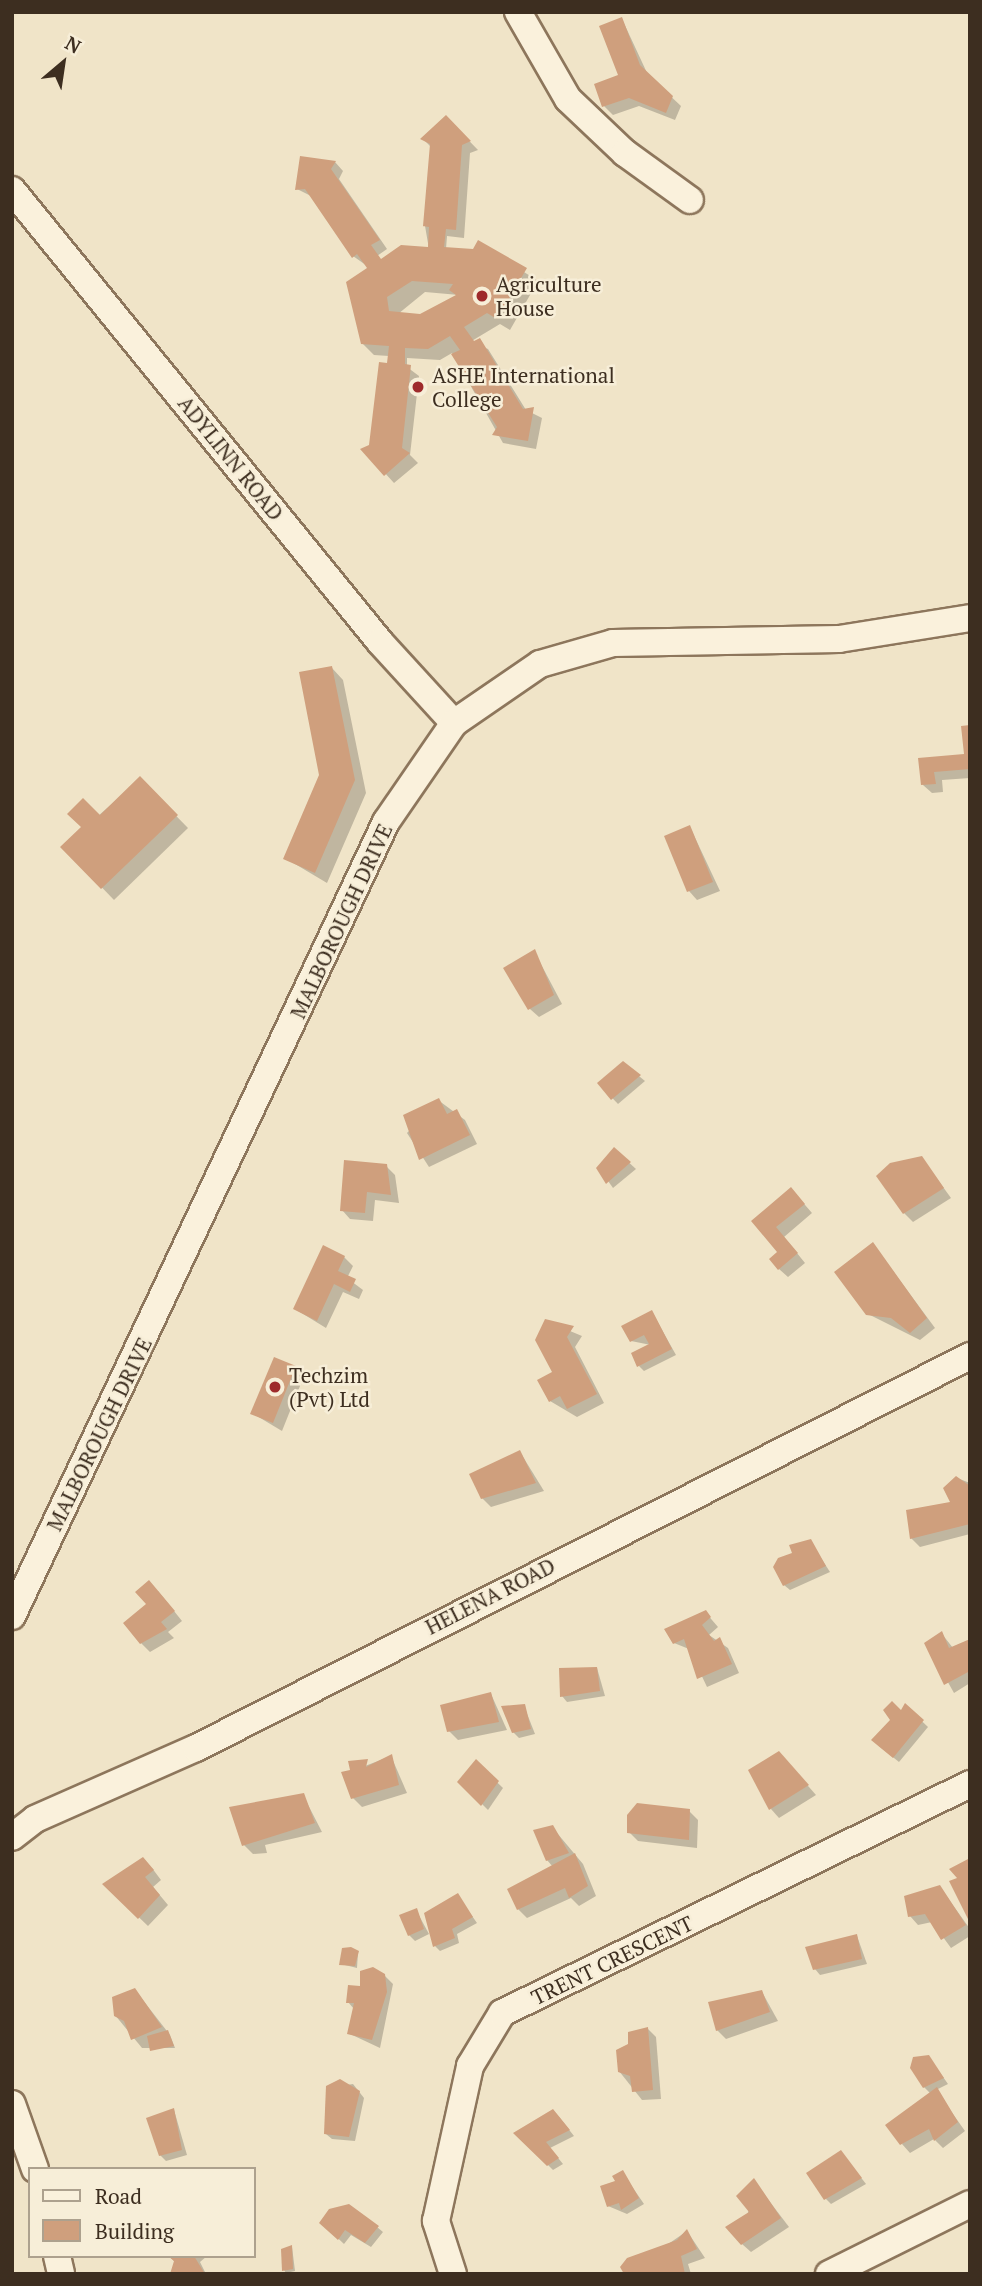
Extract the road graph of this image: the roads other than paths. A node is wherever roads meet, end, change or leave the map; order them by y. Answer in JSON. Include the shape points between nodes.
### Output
{"nodes":[{"id":1,"x":518,"y":12,"type":"edge"},
{"id":2,"x":12,"y":190,"type":"edge"},
{"id":3,"x":690,"y":200,"type":"dead end"},
{"id":4,"x":970,"y":618,"type":"edge"},
{"id":5,"x":454,"y":723,"type":"junction"},
{"id":6,"x":970,"y":1356,"type":"edge"},
{"id":7,"x":12,"y":1616,"type":"edge"},
{"id":8,"x":970,"y":1784,"type":"edge"},
{"id":9,"x":12,"y":1837,"type":"edge"},
{"id":10,"x":12,"y":2104,"type":"edge"},
{"id":11,"x":35,"y":2167,"type":"edge"},
{"id":12,"x":970,"y":2204,"type":"edge"},
{"id":13,"x":453,"y":2274,"type":"edge"},
{"id":14,"x":829,"y":2274,"type":"edge"}],
"edges":[{"from":1,"to":3,"type":"street","via":[[568,99],[625,153]]},
{"from":2,"to":5,"type":"street","name":"ADYLINN ROAD","via":[[386,650]]},
{"from":4,"to":5,"type":"street","name":"MALBOROUGH DRIVE","via":[[839,639],[613,643],[540,664]]},
{"from":5,"to":7,"type":"street","name":"MALBOROUGH DRIVE","via":[[386,822]]},
{"from":6,"to":9,"type":"street","name":"HELENA ROAD","via":[[197,1748],[35,1819]]},
{"from":8,"to":13,"type":"street","name":"TRENT CRESCENT","via":[[502,2013],[470,2066],[436,2221]]},
{"from":10,"to":11,"type":"street"},
{"from":12,"to":14,"type":"street"}]}
